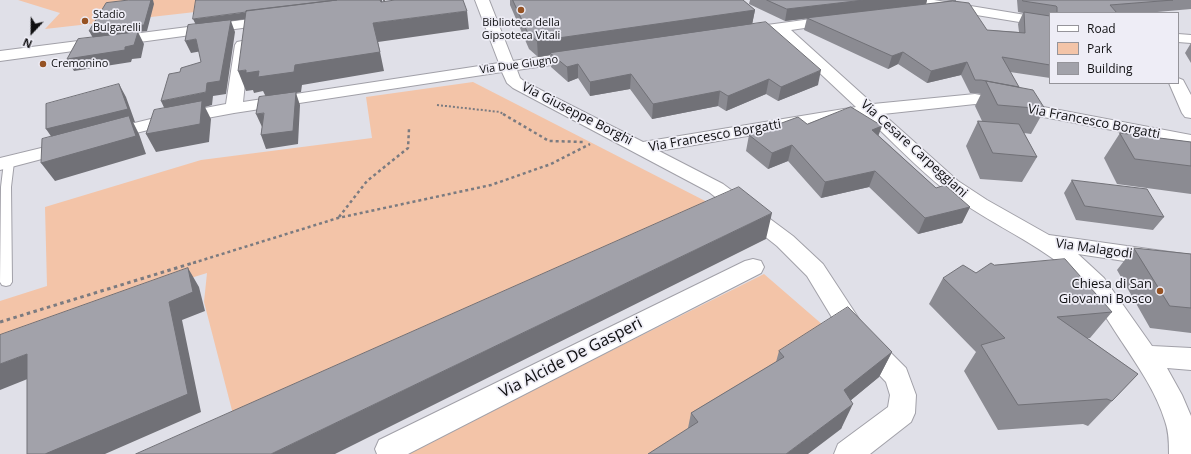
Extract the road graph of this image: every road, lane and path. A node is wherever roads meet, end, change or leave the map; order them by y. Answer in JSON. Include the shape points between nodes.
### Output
{"nodes":[{"id":1,"x":482,"y":0,"type":"edge"},
{"id":2,"x":905,"y":6,"type":"edge"},
{"id":3,"x":848,"y":19,"type":"edge"},
{"id":4,"x":1049,"y":23,"type":"edge"},
{"id":5,"x":245,"y":24,"type":"junction"},
{"id":6,"x":779,"y":27,"type":"junction"},
{"id":7,"x":731,"y":34,"type":"edge"},
{"id":8,"x":1179,"y":38,"type":"edge"},
{"id":9,"x":1191,"y":39,"type":"edge"},
{"id":10,"x":3,"y":53,"type":"edge"},
{"id":11,"x":592,"y":54,"type":"edge"},
{"id":12,"x":508,"y":66,"type":"junction"},
{"id":13,"x":1177,"y":84,"type":"edge"},
{"id":14,"x":437,"y":105,"type":"dead end"},
{"id":15,"x":234,"y":108,"type":"junction"},
{"id":16,"x":869,"y":110,"type":"junction"},
{"id":17,"x":1191,"y":113,"type":"edge"},
{"id":18,"x":409,"y":128,"type":"dead end"},
{"id":19,"x":1191,"y":140,"type":"edge"},
{"id":20,"x":642,"y":148,"type":"junction"},
{"id":21,"x":4,"y":163,"type":"edge"},
{"id":22,"x":3,"y":188,"type":"edge"},
{"id":23,"x":736,"y":202,"type":"junction"},
{"id":24,"x":715,"y":211,"type":"edge"},
{"id":25,"x":338,"y":218,"type":"junction"},
{"id":26,"x":1045,"y":242,"type":"junction"},
{"id":27,"x":1191,"y":263,"type":"edge"},
{"id":28,"x":753,"y":267,"type":"dead end"},
{"id":29,"x":6,"y":282,"type":"dead end"},
{"id":30,"x":0,"y":322,"type":"edge"},
{"id":31,"x":1145,"y":356,"type":"junction"},
{"id":32,"x":1191,"y":359,"type":"edge"},
{"id":33,"x":385,"y":452,"type":"edge"},
{"id":34,"x":848,"y":454,"type":"edge"},
{"id":35,"x":1183,"y":454,"type":"edge"}],
"edges":[{"from":1,"to":12,"type":"street","name":"Via Giuseppe Borghi"},
{"from":2,"to":4,"type":"street","via":[[947,7]]},
{"from":3,"to":6,"type":"street"},
{"from":5,"to":10,"type":"street"},
{"from":5,"to":10,"type":"street","via":[[285,14]]},
{"from":5,"to":15,"type":"street"},
{"from":6,"to":7,"type":"street"},
{"from":6,"to":16,"type":"street","name":"Via Cesare Carpeggiani"},
{"from":8,"to":9,"type":"street"},
{"from":11,"to":12,"type":"street","name":"Via Due Giugno"},
{"from":12,"to":15,"type":"street","name":"Via Due Giugno"},
{"from":12,"to":20,"type":"street","name":"Via Giuseppe Borghi","via":[[513,80],[519,85]]},
{"from":13,"to":17,"type":"street"},
{"from":14,"to":25,"type":"path","via":[[500,112],[549,141],[592,143],[551,164],[491,185]]},
{"from":15,"to":21,"type":"street","name":"Via Due Giugno","via":[[163,121]]},
{"from":16,"to":19,"type":"street","name":"Via Francesco Borgatti","via":[[974,99]]},
{"from":16,"to":20,"type":"street","name":"Via Francesco Borgatti"},
{"from":16,"to":26,"type":"street","name":"Via Cesare Carpeggiani","via":[[966,197]]},
{"from":18,"to":25,"type":"path","via":[[408,148],[368,181]]},
{"from":20,"to":23,"type":"street","name":"Via Giuseppe Borghi","via":[[704,181]]},
{"from":21,"to":22,"type":"lane"},
{"from":22,"to":29,"type":"lane"},
{"from":23,"to":24,"type":"street"},
{"from":23,"to":34,"type":"street","via":[[785,241],[815,270],[854,332],[897,376],[903,395],[901,413]]},
{"from":25,"to":30,"type":"path"},
{"from":26,"to":27,"type":"street","name":"Via Malagodi"},
{"from":26,"to":31,"type":"street","name":"Via Cesare Carpeggiani","via":[[1070,260],[1095,284]]},
{"from":28,"to":33,"type":"street","name":"Via Alcide De Gasperi"},
{"from":31,"to":32,"type":"street"},
{"from":31,"to":35,"type":"street","name":"Via Cesare Carpeggiani","via":[[1162,383],[1181,426],[1185,445]]}]}
